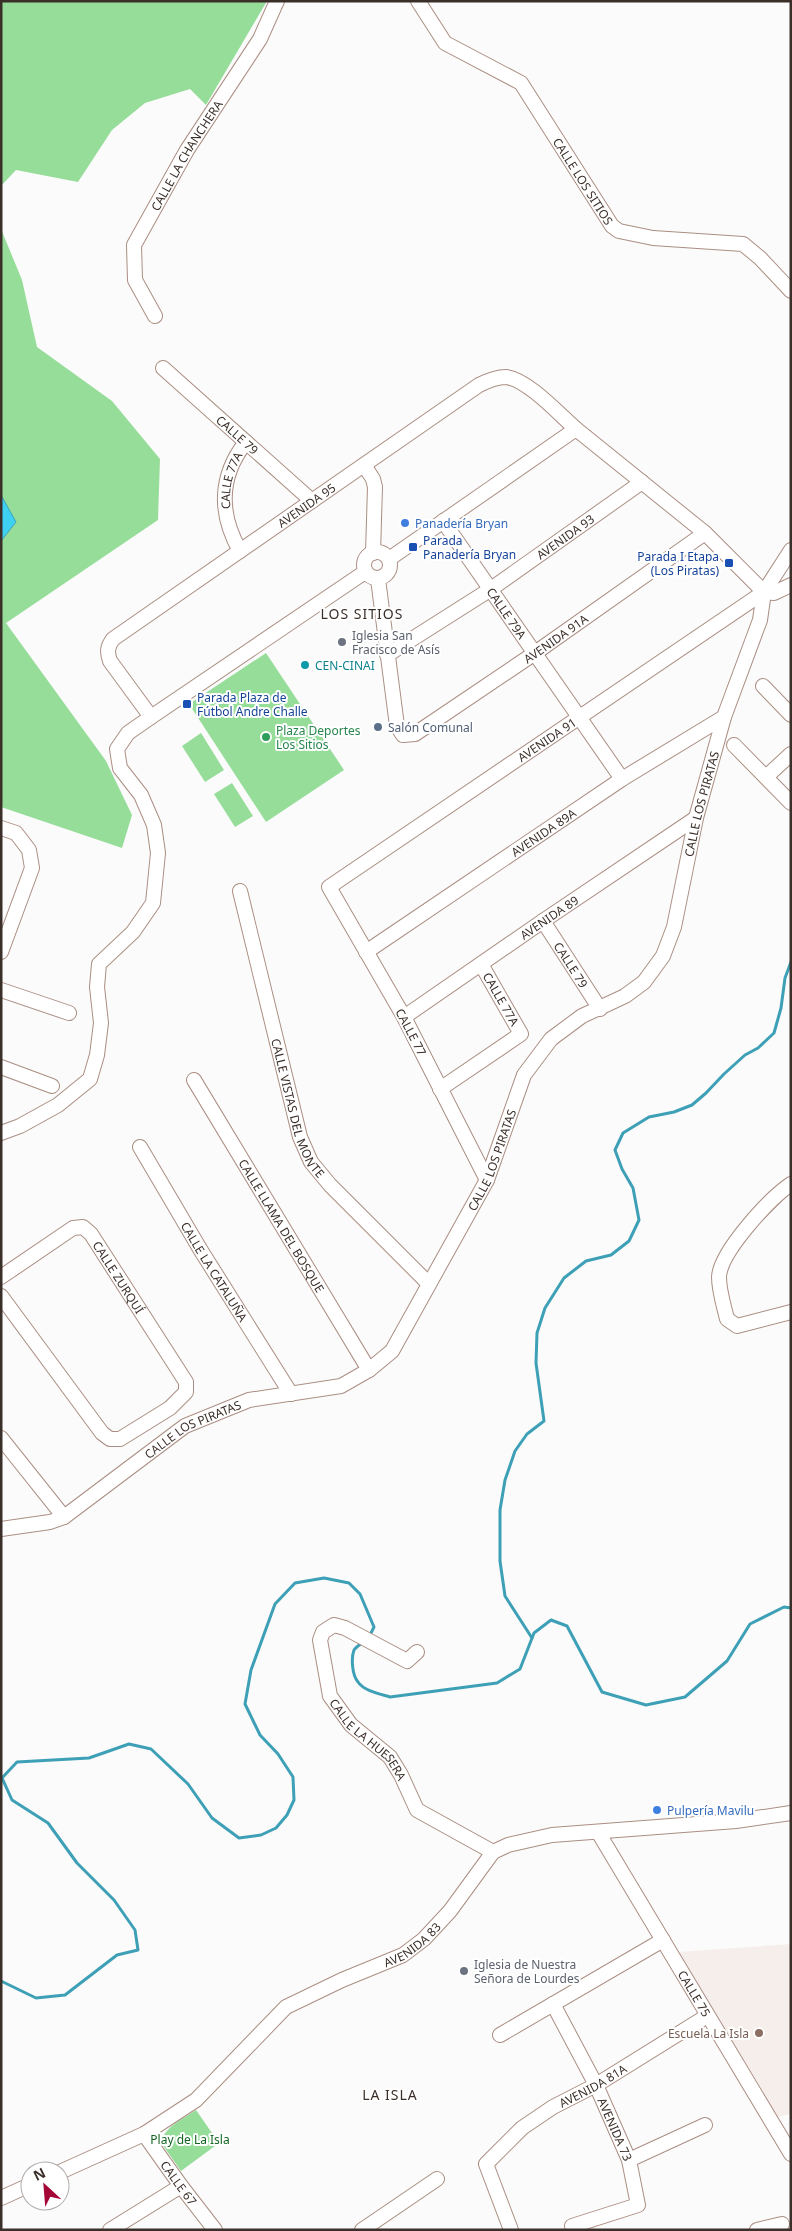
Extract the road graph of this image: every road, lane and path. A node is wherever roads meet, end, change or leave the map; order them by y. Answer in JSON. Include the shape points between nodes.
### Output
{"nodes":[{"id":1,"x":277,"y":1,"type":"edge"},
{"id":2,"x":418,"y":1,"type":"edge"},
{"id":3,"x":791,"y":291,"type":"edge"},
{"id":4,"x":155,"y":316,"type":"dead end"},
{"id":5,"x":163,"y":368,"type":"dead end"},
{"id":6,"x":576,"y":429,"type":"junction"},
{"id":7,"x":246,"y":442,"type":"junction"},
{"id":8,"x":364,"y":465,"type":"junction"},
{"id":9,"x":642,"y":482,"type":"junction"},
{"id":10,"x":312,"y":501,"type":"junction"},
{"id":11,"x":443,"y":521,"type":"junction"},
{"id":12,"x":705,"y":533,"type":"junction"},
{"id":13,"x":791,"y":550,"type":"edge"},
{"id":14,"x":240,"y":551,"type":"junction"},
{"id":15,"x":373,"y":553,"type":"junction"},
{"id":16,"x":389,"y":559,"type":"junction"},
{"id":17,"x":365,"y":572,"type":"junction"},
{"id":18,"x":378,"y":579,"type":"junction"},
{"id":19,"x":791,"y":585,"type":"edge"},
{"id":20,"x":491,"y":589,"type":"junction"},
{"id":21,"x":764,"y":592,"type":"junction"},
{"id":22,"x":535,"y":653,"type":"junction"},
{"id":23,"x":387,"y":655,"type":"junction"},
{"id":24,"x":763,"y":686,"type":"dead end"},
{"id":25,"x":791,"y":715,"type":"edge"},
{"id":26,"x":579,"y":716,"type":"junction"},
{"id":27,"x":151,"y":717,"type":"junction"},
{"id":28,"x":724,"y":717,"type":"junction"},
{"id":29,"x":734,"y":745,"type":"dead end"},
{"id":30,"x":791,"y":754,"type":"edge"},
{"id":31,"x":767,"y":776,"type":"junction"},
{"id":32,"x":622,"y":779,"type":"junction"},
{"id":33,"x":791,"y":802,"type":"edge"},
{"id":34,"x":696,"y":818,"type":"junction"},
{"id":35,"x":1,"y":828,"type":"edge"},
{"id":36,"x":329,"y":887,"type":"joint"},
{"id":37,"x":240,"y":891,"type":"dead end"},
{"id":38,"x":8,"y":914,"type":"edge"},
{"id":39,"x":543,"y":920,"type":"junction"},
{"id":40,"x":1,"y":952,"type":"edge"},
{"id":41,"x":366,"y":952,"type":"junction"},
{"id":42,"x":480,"y":964,"type":"junction"},
{"id":43,"x":1,"y":990,"type":"edge"},
{"id":44,"x":600,"y":1009,"type":"junction"},
{"id":45,"x":69,"y":1013,"type":"dead end"},
{"id":46,"x":404,"y":1017,"type":"junction"},
{"id":47,"x":1,"y":1067,"type":"edge"},
{"id":48,"x":194,"y":1080,"type":"dead end"},
{"id":49,"x":52,"y":1086,"type":"dead end"},
{"id":50,"x":440,"y":1088,"type":"junction"},
{"id":51,"x":1,"y":1133,"type":"edge"},
{"id":52,"x":140,"y":1147,"type":"dead end"},
{"id":53,"x":487,"y":1180,"type":"junction"},
{"id":54,"x":791,"y":1184,"type":"edge"},
{"id":55,"x":1,"y":1277,"type":"edge"},
{"id":56,"x":429,"y":1284,"type":"junction"},
{"id":57,"x":1,"y":1296,"type":"edge"},
{"id":58,"x":791,"y":1312,"type":"edge"},
{"id":59,"x":369,"y":1370,"type":"junction"},
{"id":60,"x":291,"y":1394,"type":"junction"},
{"id":61,"x":170,"y":1408,"type":"junction"},
{"id":62,"x":185,"y":1426,"type":"junction"},
{"id":63,"x":1,"y":1438,"type":"edge"},
{"id":64,"x":64,"y":1517,"type":"junction"},
{"id":65,"x":1,"y":1528,"type":"edge"},
{"id":66,"x":417,"y":1652,"type":"dead end"},
{"id":67,"x":791,"y":1813,"type":"edge"},
{"id":68,"x":598,"y":1832,"type":"junction"},
{"id":69,"x":494,"y":1852,"type":"junction"},
{"id":70,"x":663,"y":1940,"type":"junction"},
{"id":71,"x":553,"y":2004,"type":"junction"},
{"id":72,"x":707,"y":2016,"type":"junction"},
{"id":73,"x":500,"y":2035,"type":"dead end"},
{"id":74,"x":596,"y":2085,"type":"junction"},
{"id":75,"x":706,"y":2125,"type":"dead end"},
{"id":76,"x":144,"y":2134,"type":"junction"},
{"id":77,"x":791,"y":2154,"type":"edge"},
{"id":78,"x":630,"y":2160,"type":"junction"},
{"id":79,"x":70,"y":2167,"type":"edge"},
{"id":80,"x":437,"y":2179,"type":"dead end"},
{"id":81,"x":180,"y":2186,"type":"junction"},
{"id":82,"x":20,"y":2189,"type":"edge"},
{"id":83,"x":1,"y":2198,"type":"edge"},
{"id":84,"x":782,"y":2224,"type":"dead end"},
{"id":85,"x":572,"y":2228,"type":"edge"},
{"id":86,"x":110,"y":2230,"type":"edge"},
{"id":87,"x":215,"y":2230,"type":"edge"},
{"id":88,"x":362,"y":2230,"type":"edge"},
{"id":89,"x":511,"y":2230,"type":"edge"},
{"id":90,"x":757,"y":2230,"type":"edge"}],
"edges":[{"from":1,"to":4,"type":"street","name":"CALLE LA CHANCHERA","via":[[260,39],[187,150],[134,245],[136,280]]},
{"from":2,"to":3,"type":"street","name":"CALLE LOS SITIOS","via":[[446,43],[521,83],[612,226],[619,231],[653,238],[742,244]]},
{"from":5,"to":7,"type":"street","name":"CALLE 79"},
{"from":6,"to":8,"type":"street","name":"AVENIDA 95","via":[[524,384],[503,377],[479,385]]},
{"from":6,"to":9,"type":"street","name":"AVENIDA 95"},
{"from":6,"to":11,"type":"street"},
{"from":7,"to":10,"type":"street","name":"CALLE 79"},
{"from":7,"to":14,"type":"street","name":"CALLE 77A","via":[[231,465],[226,497],[227,523]]},
{"from":8,"to":10,"type":"street","name":"AVENIDA 95"},
{"from":8,"to":15,"type":"street","via":[[375,487]]},
{"from":9,"to":12,"type":"street","name":"AVENIDA 95"},
{"from":9,"to":20,"type":"street","name":"AVENIDA 93"},
{"from":10,"to":14,"type":"street","name":"AVENIDA 95"},
{"from":11,"to":16,"type":"street"},
{"from":11,"to":20,"type":"street","name":"CALLE 79A"},
{"from":12,"to":21,"type":"street","name":"AVENIDA 95"},
{"from":12,"to":22,"type":"street","name":"AVENIDA 91A"},
{"from":13,"to":21,"type":"street"},
{"from":14,"to":27,"type":"street","name":"AVENIDA 95","via":[[120,634],[108,646],[110,661]]},
{"from":15,"to":16,"type":"street","via":[[382,553]]},
{"from":15,"to":17,"type":"street","via":[[366,558]]},
{"from":16,"to":18,"type":"street","via":[[390,569]]},
{"from":17,"to":18,"type":"street"},
{"from":17,"to":27,"type":"street"},
{"from":18,"to":23,"type":"street"},
{"from":19,"to":21,"type":"street","via":[[774,593]]},
{"from":20,"to":22,"type":"street","name":"CALLE 79A"},
{"from":20,"to":23,"type":"street","name":"AVENIDA 93"},
{"from":21,"to":26,"type":"street","name":"AVENIDA 91"},
{"from":21,"to":28,"type":"street","name":"CALLE LOS PIRATAS","via":[[760,620]]},
{"from":22,"to":23,"type":"street","name":"AVENIDA 91A","via":[[415,734],[403,735],[397,726]]},
{"from":22,"to":26,"type":"street","name":"CALLE 79A"},
{"from":24,"to":25,"type":"street"},
{"from":26,"to":32,"type":"street","name":"CALLE 79A"},
{"from":26,"to":36,"type":"street","name":"AVENIDA 91"},
{"from":27,"to":51,"type":"street","via":[[128,733],[116,749],[120,768],[142,795],[154,825],[158,852],[153,903],[133,932],[99,964],[97,987],[101,1023],[90,1079],[58,1105]]},
{"from":28,"to":32,"type":"street","name":"AVENIDA 89A"},
{"from":28,"to":34,"type":"street","name":"CALLE LOS PIRATAS"},
{"from":29,"to":31,"type":"street"},
{"from":30,"to":31,"type":"street"},
{"from":31,"to":33,"type":"street"},
{"from":32,"to":41,"type":"street","name":"AVENIDA 89A"},
{"from":34,"to":39,"type":"street","name":"AVENIDA 89"},
{"from":34,"to":44,"type":"street","name":"CALLE LOS PIRATAS","via":[[674,927],[663,956],[644,982]]},
{"from":35,"to":38,"type":"street","via":[[16,833],[29,850],[32,868]]},
{"from":36,"to":41,"type":"street","name":"CALLE 77"},
{"from":37,"to":56,"type":"street","name":"CALLE VISTAS DEL MONTE","via":[[300,1137],[311,1162]]},
{"from":38,"to":40,"type":"street"},
{"from":39,"to":42,"type":"street","name":"AVENIDA 89"},
{"from":39,"to":44,"type":"street","name":"CALLE 79"},
{"from":41,"to":46,"type":"street","name":"CALLE 77"},
{"from":42,"to":46,"type":"street","name":"AVENIDA 89"},
{"from":42,"to":50,"type":"street","name":"CALLE 77A","via":[[521,1034]]},
{"from":43,"to":45,"type":"street"},
{"from":44,"to":53,"type":"street","name":"CALLE LOS PIRATAS","via":[[582,1016],[551,1038],[524,1075]]},
{"from":46,"to":50,"type":"street","name":"CALLE 77"},
{"from":47,"to":49,"type":"street"},
{"from":48,"to":59,"type":"street","name":"CALLE LLAMA DEL BOSQUE"},
{"from":50,"to":53,"type":"street","name":"CALLE 77"},
{"from":52,"to":60,"type":"street","name":"CALLE LA CATALUÑA"},
{"from":53,"to":56,"type":"street","name":"CALLE LOS PIRATAS"},
{"from":54,"to":58,"type":"street","via":[[777,1193],[741,1233],[719,1275],[727,1319],[737,1326]]},
{"from":55,"to":61,"type":"street","name":"CALLE ZURQUÍ","via":[[73,1228],[83,1227],[186,1382],[186,1392]]},
{"from":56,"to":59,"type":"street","name":"CALLE LOS PIRATAS","via":[[393,1354]]},
{"from":57,"to":61,"type":"street","name":"CALLE ZURQUÍ","via":[[102,1433],[110,1439],[120,1439]]},
{"from":59,"to":60,"type":"street","name":"CALLE LOS PIRATAS","via":[[341,1386]]},
{"from":60,"to":62,"type":"street","name":"CALLE LOS PIRATAS","via":[[249,1400]]},
{"from":61,"to":62,"type":"street"},
{"from":62,"to":64,"type":"street","name":"CALLE LOS PIRATAS"},
{"from":63,"to":64,"type":"street"},
{"from":64,"to":65,"type":"street","name":"CALLE LOS PIRATAS","via":[[50,1522]]},
{"from":66,"to":69,"type":"street","name":"CALLE LA HUESERA","via":[[407,1661],[334,1625],[323,1632],[320,1640],[330,1696],[351,1725],[390,1757],[417,1810]]},
{"from":67,"to":68,"type":"street","via":[[736,1821]]},
{"from":68,"to":69,"type":"street","via":[[524,1840]]},
{"from":68,"to":70,"type":"street","name":"CALLE 75"},
{"from":69,"to":76,"type":"street","name":"AVENIDA 83","via":[[450,1911],[424,1939],[403,1955],[286,2007],[196,2100]]},
{"from":70,"to":71,"type":"street"},
{"from":70,"to":72,"type":"street","name":"CALLE 75"},
{"from":71,"to":73,"type":"street"},
{"from":71,"to":74,"type":"street","name":"AVENIDA 73"},
{"from":72,"to":74,"type":"street","name":"AVENIDA 81A"},
{"from":72,"to":77,"type":"street","name":"CALLE 75"},
{"from":74,"to":78,"type":"street","name":"AVENIDA 73"},
{"from":74,"to":89,"type":"street","name":"AVENIDA 81A","via":[[553,2107],[522,2128],[486,2164]]},
{"from":75,"to":78,"type":"street"},
{"from":76,"to":79,"type":"street","name":"AVENIDA 83"},
{"from":76,"to":81,"type":"street","name":"CALLE 67"},
{"from":78,"to":85,"type":"street","name":"AVENIDA 73","via":[[638,2205]]},
{"from":80,"to":88,"type":"street"},
{"from":81,"to":86,"type":"street"},
{"from":81,"to":87,"type":"street","name":"CALLE 67"},
{"from":82,"to":83,"type":"street"},
{"from":84,"to":90,"type":"street"}]}
